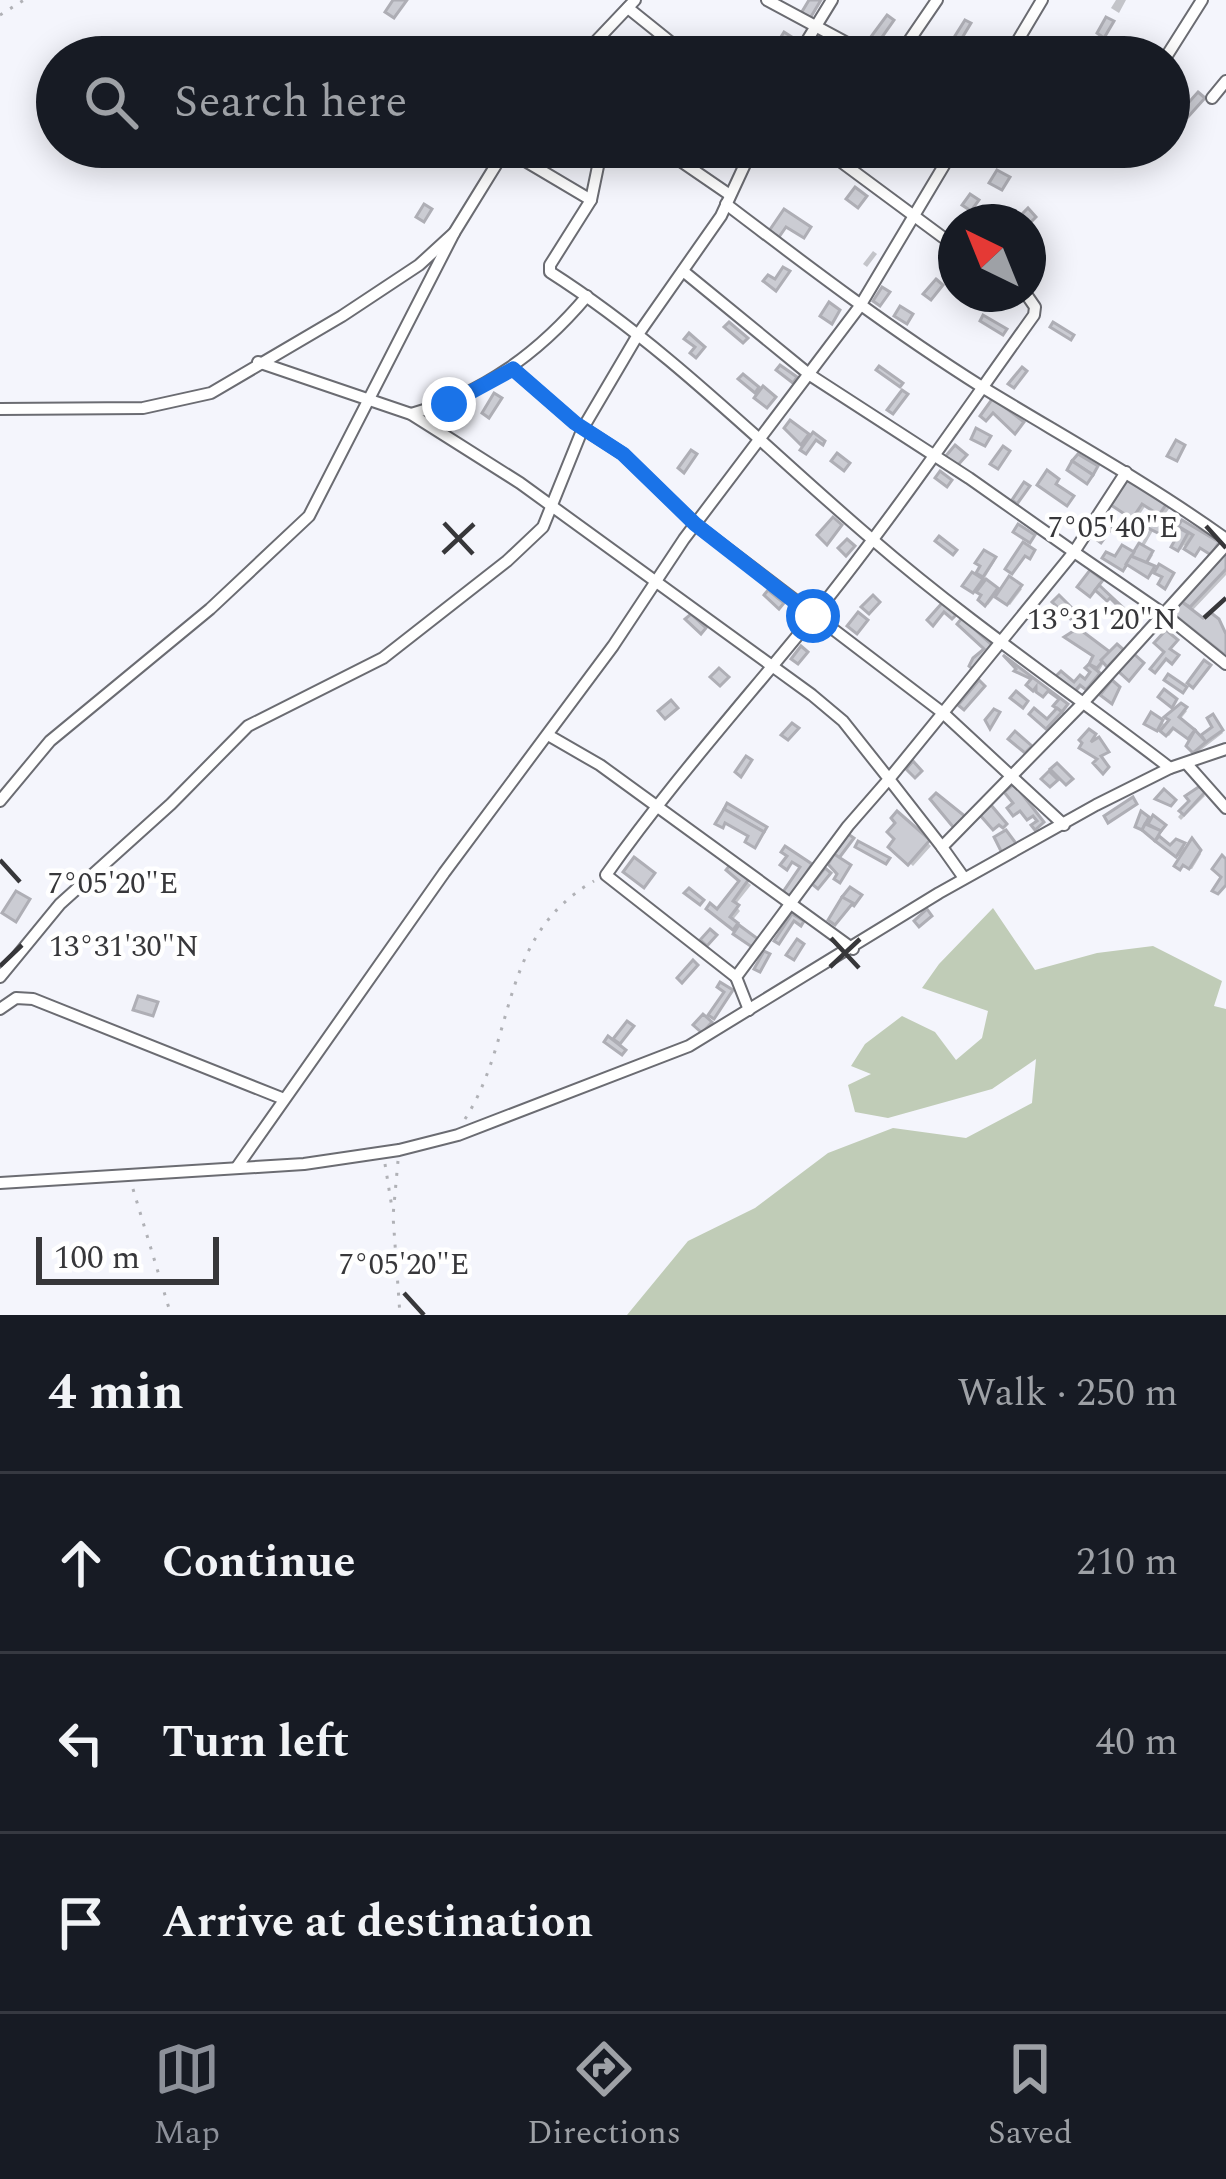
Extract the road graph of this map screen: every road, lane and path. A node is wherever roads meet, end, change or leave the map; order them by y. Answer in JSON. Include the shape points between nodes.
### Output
{"nodes":[{"id":1,"x":24,"y":0,"type":"edge"},
{"id":2,"x":767,"y":0,"type":"edge"},
{"id":3,"x":832,"y":0,"type":"edge"},
{"id":4,"x":937,"y":0,"type":"edge"},
{"id":5,"x":1042,"y":0,"type":"edge"},
{"id":6,"x":1202,"y":0,"type":"edge"},
{"id":7,"x":631,"y":4,"type":"edge"},
{"id":8,"x":0,"y":15,"type":"edge"},
{"id":9,"x":814,"y":28,"type":"junction"},
{"id":10,"x":600,"y":36,"type":"edge"},
{"id":11,"x":665,"y":36,"type":"edge"},
{"id":12,"x":809,"y":36,"type":"edge"},
{"id":13,"x":830,"y":36,"type":"edge"},
{"id":14,"x":912,"y":36,"type":"edge"},
{"id":15,"x":1021,"y":36,"type":"edge"},
{"id":16,"x":1179,"y":36,"type":"edge"},
{"id":17,"x":1226,"y":81,"type":"edge"},
{"id":18,"x":1212,"y":98,"type":"dead end"},
{"id":19,"x":494,"y":168,"type":"edge"},
{"id":20,"x":539,"y":168,"type":"edge"},
{"id":21,"x":598,"y":168,"type":"edge"},
{"id":22,"x":687,"y":168,"type":"edge"},
{"id":23,"x":743,"y":168,"type":"edge"},
{"id":24,"x":849,"y":168,"type":"edge"},
{"id":25,"x":943,"y":168,"type":"edge"},
{"id":26,"x":591,"y":200,"type":"junction"},
{"id":27,"x":728,"y":200,"type":"junction"},
{"id":28,"x":915,"y":218,"type":"junction"},
{"id":29,"x":454,"y":233,"type":"junction"},
{"id":30,"x":938,"y":234,"type":"edge"},
{"id":31,"x":683,"y":271,"type":"junction"},
{"id":32,"x":587,"y":296,"type":"junction"},
{"id":33,"x":860,"y":306,"type":"junction"},
{"id":34,"x":1034,"y":312,"type":"edge"},
{"id":35,"x":639,"y":333,"type":"junction"},
{"id":36,"x":258,"y":362,"type":"junction"},
{"id":37,"x":513,"y":369,"type":"junction"},
{"id":38,"x":810,"y":375,"type":"junction"},
{"id":39,"x":982,"y":387,"type":"junction"},
{"id":40,"x":367,"y":400,"type":"junction"},
{"id":41,"x":0,"y":409,"type":"edge"},
{"id":42,"x":411,"y":414,"type":"junction"},
{"id":43,"x":583,"y":428,"type":"junction"},
{"id":44,"x":760,"y":438,"type":"junction"},
{"id":45,"x":935,"y":457,"type":"junction"},
{"id":46,"x":1126,"y":472,"type":"junction"},
{"id":47,"x":551,"y":505,"type":"junction"},
{"id":48,"x":695,"y":524,"type":"junction"},
{"id":49,"x":873,"y":540,"type":"junction"},
{"id":50,"x":1226,"y":542,"type":"edge"},
{"id":51,"x":1073,"y":552,"type":"junction"},
{"id":52,"x":657,"y":579,"type":"junction"},
{"id":53,"x":1022,"y":587,"type":"dead end"},
{"id":54,"x":1036,"y":599,"type":"junction"},
{"id":55,"x":1164,"y":614,"type":"junction"},
{"id":56,"x":813,"y":616,"type":"junction"},
{"id":57,"x":1001,"y":644,"type":"junction"},
{"id":58,"x":1226,"y":664,"type":"edge"},
{"id":59,"x":772,"y":665,"type":"junction"},
{"id":60,"x":1082,"y":704,"type":"junction"},
{"id":61,"x":943,"y":713,"type":"junction"},
{"id":62,"x":548,"y":735,"type":"junction"},
{"id":63,"x":1226,"y":749,"type":"edge"},
{"id":64,"x":1186,"y":763,"type":"junction"},
{"id":65,"x":1170,"y":768,"type":"junction"},
{"id":66,"x":1014,"y":775,"type":"junction"},
{"id":67,"x":889,"y":779,"type":"junction"},
{"id":68,"x":0,"y":801,"type":"edge"},
{"id":69,"x":656,"y":806,"type":"junction"},
{"id":70,"x":1226,"y":808,"type":"edge"},
{"id":71,"x":1064,"y":825,"type":"junction"},
{"id":72,"x":942,"y":847,"type":"junction"},
{"id":73,"x":606,"y":875,"type":"junction"},
{"id":74,"x":964,"y":878,"type":"junction"},
{"id":75,"x":790,"y":904,"type":"junction"},
{"id":76,"x":853,"y":949,"type":"junction"},
{"id":77,"x":0,"y":977,"type":"edge"},
{"id":78,"x":736,"y":977,"type":"junction"},
{"id":79,"x":0,"y":1009,"type":"edge"},
{"id":80,"x":748,"y":1010,"type":"junction"},
{"id":81,"x":284,"y":1099,"type":"junction"},
{"id":82,"x":473,"y":1106,"type":"dead end"},
{"id":83,"x":399,"y":1150,"type":"junction"},
{"id":84,"x":384,"y":1153,"type":"junction"},
{"id":85,"x":237,"y":1168,"type":"junction"},
{"id":86,"x":129,"y":1175,"type":"junction"},
{"id":87,"x":0,"y":1183,"type":"edge"},
{"id":88,"x":394,"y":1216,"type":"junction"},
{"id":89,"x":171,"y":1315,"type":"edge"},
{"id":90,"x":400,"y":1315,"type":"edge"}],
"edges":[{"from":1,"to":8,"type":"path"},
{"from":2,"to":9,"type":"street"},
{"from":3,"to":9,"type":"street"},
{"from":4,"to":14,"type":"street"},
{"from":5,"to":15,"type":"street"},
{"from":6,"to":16,"type":"street"},
{"from":7,"to":10,"type":"street"},
{"from":7,"to":11,"type":"street"},
{"from":9,"to":12,"type":"street"},
{"from":9,"to":13,"type":"street"},
{"from":17,"to":18,"type":"street"},
{"from":19,"to":29,"type":"street"},
{"from":20,"to":26,"type":"street"},
{"from":21,"to":26,"type":"street"},
{"from":22,"to":27,"type":"street"},
{"from":23,"to":27,"type":"street"},
{"from":24,"to":28,"type":"street"},
{"from":25,"to":28,"type":"street"},
{"from":26,"to":32,"type":"street","via":[[548,268]]},
{"from":27,"to":31,"type":"street"},
{"from":27,"to":33,"type":"street"},
{"from":28,"to":30,"type":"street"},
{"from":28,"to":33,"type":"street"},
{"from":29,"to":36,"type":"street","via":[[342,316]]},
{"from":29,"to":40,"type":"street"},
{"from":31,"to":35,"type":"street"},
{"from":31,"to":38,"type":"street"},
{"from":32,"to":35,"type":"street"},
{"from":32,"to":37,"type":"street"},
{"from":33,"to":38,"type":"street"},
{"from":33,"to":39,"type":"street"},
{"from":34,"to":39,"type":"street"},
{"from":35,"to":43,"type":"street"},
{"from":35,"to":44,"type":"street"},
{"from":36,"to":40,"type":"street"},
{"from":36,"to":41,"type":"street","via":[[211,393],[166,405]]},
{"from":37,"to":42,"type":"street","via":[[449,404]]},
{"from":37,"to":43,"type":"street"},
{"from":38,"to":44,"type":"street"},
{"from":38,"to":45,"type":"street"},
{"from":39,"to":45,"type":"street"},
{"from":39,"to":46,"type":"street"},
{"from":40,"to":42,"type":"street"},
{"from":40,"to":68,"type":"street","via":[[309,516],[50,741]]},
{"from":42,"to":47,"type":"street"},
{"from":43,"to":47,"type":"street"},
{"from":43,"to":48,"type":"street","via":[[623,454]]},
{"from":44,"to":48,"type":"street"},
{"from":44,"to":49,"type":"street"},
{"from":45,"to":49,"type":"street"},
{"from":45,"to":51,"type":"street"},
{"from":46,"to":50,"type":"street"},
{"from":46,"to":51,"type":"street"},
{"from":47,"to":52,"type":"street"},
{"from":47,"to":77,"type":"street","via":[[543,527],[507,561],[383,658],[248,726],[51,913]]},
{"from":48,"to":52,"type":"street"},
{"from":48,"to":56,"type":"street"},
{"from":49,"to":56,"type":"street"},
{"from":49,"to":57,"type":"street"},
{"from":50,"to":55,"type":"street"},
{"from":51,"to":54,"type":"street"},
{"from":51,"to":55,"type":"street"},
{"from":52,"to":59,"type":"street"},
{"from":52,"to":62,"type":"street"},
{"from":53,"to":54,"type":"street"},
{"from":54,"to":57,"type":"street"},
{"from":55,"to":58,"type":"street"},
{"from":55,"to":60,"type":"street"},
{"from":56,"to":59,"type":"street"},
{"from":56,"to":61,"type":"street"},
{"from":57,"to":60,"type":"street"},
{"from":57,"to":61,"type":"street"},
{"from":59,"to":67,"type":"street","via":[[843,722]]},
{"from":59,"to":69,"type":"street"},
{"from":60,"to":65,"type":"street"},
{"from":60,"to":66,"type":"street"},
{"from":61,"to":66,"type":"street"},
{"from":61,"to":67,"type":"street"},
{"from":62,"to":69,"type":"street"},
{"from":62,"to":81,"type":"street"},
{"from":63,"to":64,"type":"street"},
{"from":64,"to":65,"type":"street"},
{"from":64,"to":70,"type":"street"},
{"from":65,"to":71,"type":"street"},
{"from":66,"to":71,"type":"street"},
{"from":66,"to":72,"type":"street"},
{"from":67,"to":72,"type":"street"},
{"from":67,"to":75,"type":"street"},
{"from":69,"to":73,"type":"street"},
{"from":69,"to":75,"type":"street"},
{"from":71,"to":74,"type":"street"},
{"from":72,"to":74,"type":"street"},
{"from":73,"to":78,"type":"street"},
{"from":73,"to":82,"type":"path","via":[[541,926]]},
{"from":74,"to":76,"type":"street"},
{"from":75,"to":76,"type":"street"},
{"from":75,"to":78,"type":"street"},
{"from":76,"to":80,"type":"street"},
{"from":78,"to":80,"type":"street"},
{"from":79,"to":81,"type":"street","via":[[33,999]]},
{"from":80,"to":83,"type":"street","via":[[670,1055]]},
{"from":81,"to":85,"type":"street"},
{"from":83,"to":84,"type":"street"},
{"from":83,"to":88,"type":"path"},
{"from":84,"to":85,"type":"street"},
{"from":84,"to":88,"type":"path"},
{"from":85,"to":86,"type":"street"},
{"from":86,"to":87,"type":"street"},
{"from":86,"to":89,"type":"path"},
{"from":88,"to":90,"type":"path"}]}
